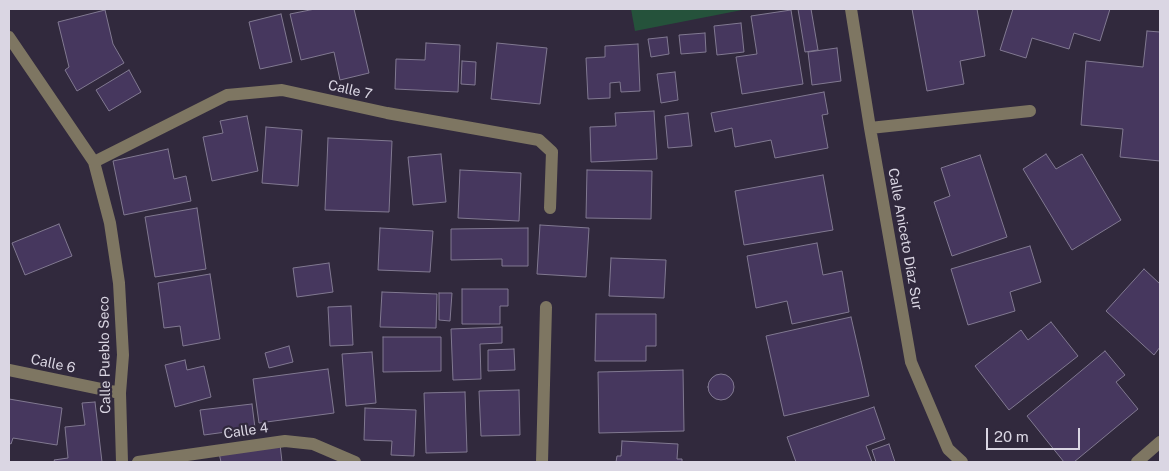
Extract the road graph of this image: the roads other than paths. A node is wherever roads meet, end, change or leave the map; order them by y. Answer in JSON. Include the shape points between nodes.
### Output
{"nodes":[{"id":1,"x":851,"y":9,"type":"edge"},
{"id":2,"x":9,"y":37,"type":"edge"},
{"id":3,"x":1030,"y":111,"type":"dead end"},
{"id":4,"x":870,"y":128,"type":"junction"},
{"id":5,"x":94,"y":162,"type":"junction"},
{"id":6,"x":550,"y":208,"type":"dead end"},
{"id":7,"x":546,"y":307,"type":"dead end"},
{"id":8,"x":9,"y":370,"type":"edge"},
{"id":9,"x":120,"y":393,"type":"junction"},
{"id":10,"x":1160,"y":442,"type":"edge"},
{"id":11,"x":122,"y":462,"type":"edge"},
{"id":12,"x":138,"y":462,"type":"edge"},
{"id":13,"x":355,"y":462,"type":"edge"},
{"id":14,"x":542,"y":462,"type":"edge"},
{"id":15,"x":962,"y":462,"type":"edge"},
{"id":16,"x":1137,"y":462,"type":"edge"}],
"edges":[{"from":1,"to":4,"type":"street","name":"Calle Aniceto Díaz Sur"},
{"from":2,"to":5,"type":"street","name":"Calle Pueblo Seco"},
{"from":3,"to":4,"type":"street"},
{"from":4,"to":15,"type":"street","name":"Calle Aniceto Díaz Sur","via":[[911,362],[948,449]]},
{"from":5,"to":6,"type":"street","name":"Calle 7","via":[[227,95],[282,90],[387,114],[539,140],[552,152]]},
{"from":5,"to":9,"type":"street","name":"Calle Pueblo Seco","via":[[110,223],[119,283],[123,355]]},
{"from":7,"to":14,"type":"street"},
{"from":8,"to":9,"type":"street","name":"Calle 6"},
{"from":9,"to":11,"type":"street","name":"Calle Pueblo Seco"},
{"from":10,"to":16,"type":"street"},
{"from":12,"to":13,"type":"street","name":"Calle 4","via":[[285,441],[313,444]]}]}
